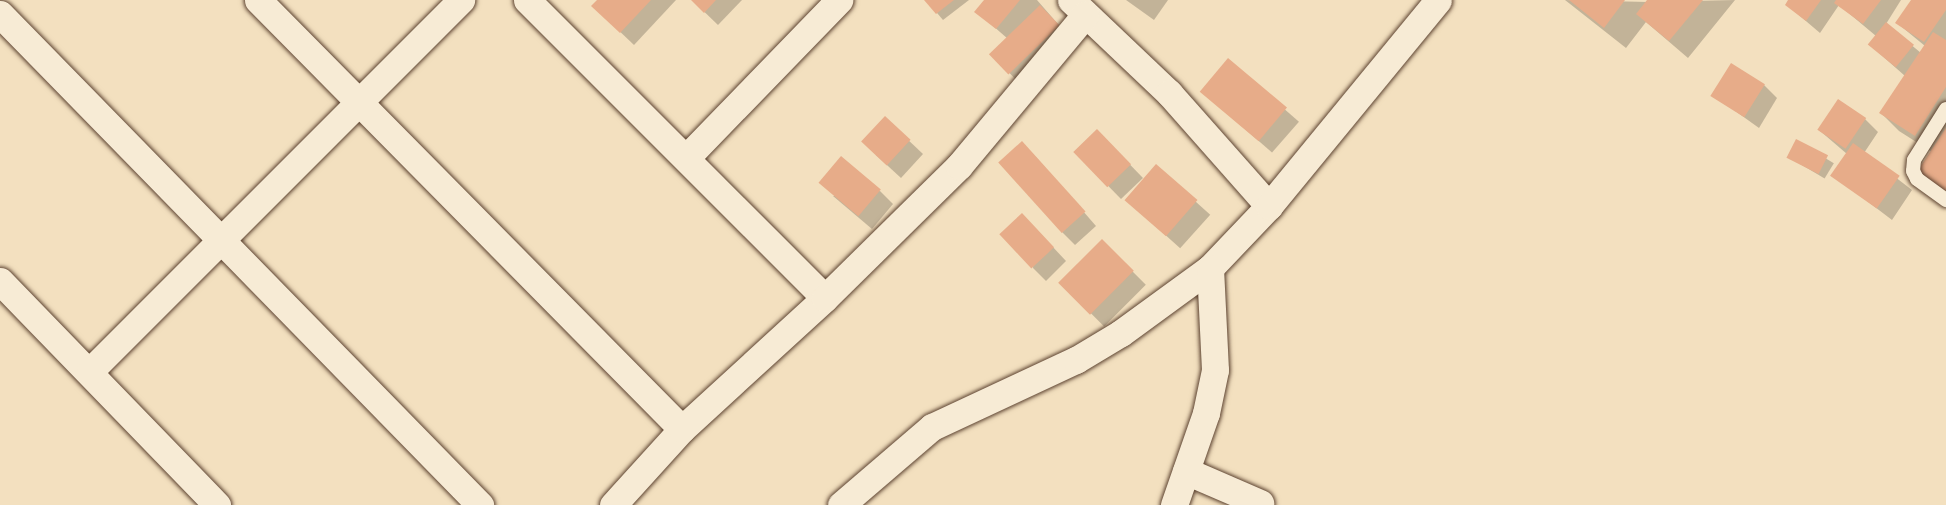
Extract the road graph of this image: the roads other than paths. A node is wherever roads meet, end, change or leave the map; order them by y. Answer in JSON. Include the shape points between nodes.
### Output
{"nodes":[{"id":1,"x":258,"y":0,"type":"edge"},
{"id":2,"x":461,"y":0,"type":"edge"},
{"id":3,"x":527,"y":0,"type":"edge"},
{"id":4,"x":839,"y":0,"type":"edge"},
{"id":5,"x":1438,"y":0,"type":"edge"},
{"id":6,"x":1080,"y":6,"type":"edge"},
{"id":7,"x":0,"y":14,"type":"edge"},
{"id":8,"x":357,"y":102,"type":"junction"},
{"id":9,"x":1946,"y":109,"type":"edge"},
{"id":10,"x":687,"y":157,"type":"junction"},
{"id":11,"x":1946,"y":200,"type":"edge"},
{"id":12,"x":1269,"y":206,"type":"junction"},
{"id":13,"x":221,"y":239,"type":"junction"},
{"id":14,"x":1210,"y":268,"type":"junction"},
{"id":15,"x":0,"y":281,"type":"edge"},
{"id":16,"x":825,"y":298,"type":"junction"},
{"id":17,"x":90,"y":370,"type":"junction"},
{"id":18,"x":682,"y":429,"type":"junction"},
{"id":19,"x":1186,"y":471,"type":"junction"},
{"id":20,"x":1260,"y":503,"type":"dead end"},
{"id":21,"x":218,"y":505,"type":"edge"},
{"id":22,"x":480,"y":505,"type":"edge"},
{"id":23,"x":613,"y":505,"type":"edge"},
{"id":24,"x":841,"y":505,"type":"edge"},
{"id":25,"x":1174,"y":505,"type":"edge"}],
"edges":[{"from":1,"to":8,"type":"street"},
{"from":2,"to":8,"type":"street"},
{"from":3,"to":10,"type":"street"},
{"from":4,"to":10,"type":"street"},
{"from":5,"to":12,"type":"street"},
{"from":6,"to":12,"type":"street","via":[[1169,93]]},
{"from":6,"to":16,"type":"street","via":[[959,166]]},
{"from":7,"to":13,"type":"street"},
{"from":8,"to":13,"type":"street"},
{"from":8,"to":18,"type":"street"},
{"from":9,"to":11,"type":"lane","via":[[1914,160],[1913,171],[1917,179]]},
{"from":10,"to":16,"type":"street"},
{"from":12,"to":14,"type":"street"},
{"from":13,"to":17,"type":"street"},
{"from":13,"to":22,"type":"street"},
{"from":14,"to":19,"type":"street","via":[[1215,370]]},
{"from":14,"to":24,"type":"street","via":[[1121,333],[1076,360],[932,427]]},
{"from":15,"to":17,"type":"street"},
{"from":16,"to":18,"type":"street"},
{"from":17,"to":21,"type":"street"},
{"from":18,"to":23,"type":"street"},
{"from":19,"to":20,"type":"street"},
{"from":19,"to":25,"type":"street"}]}
